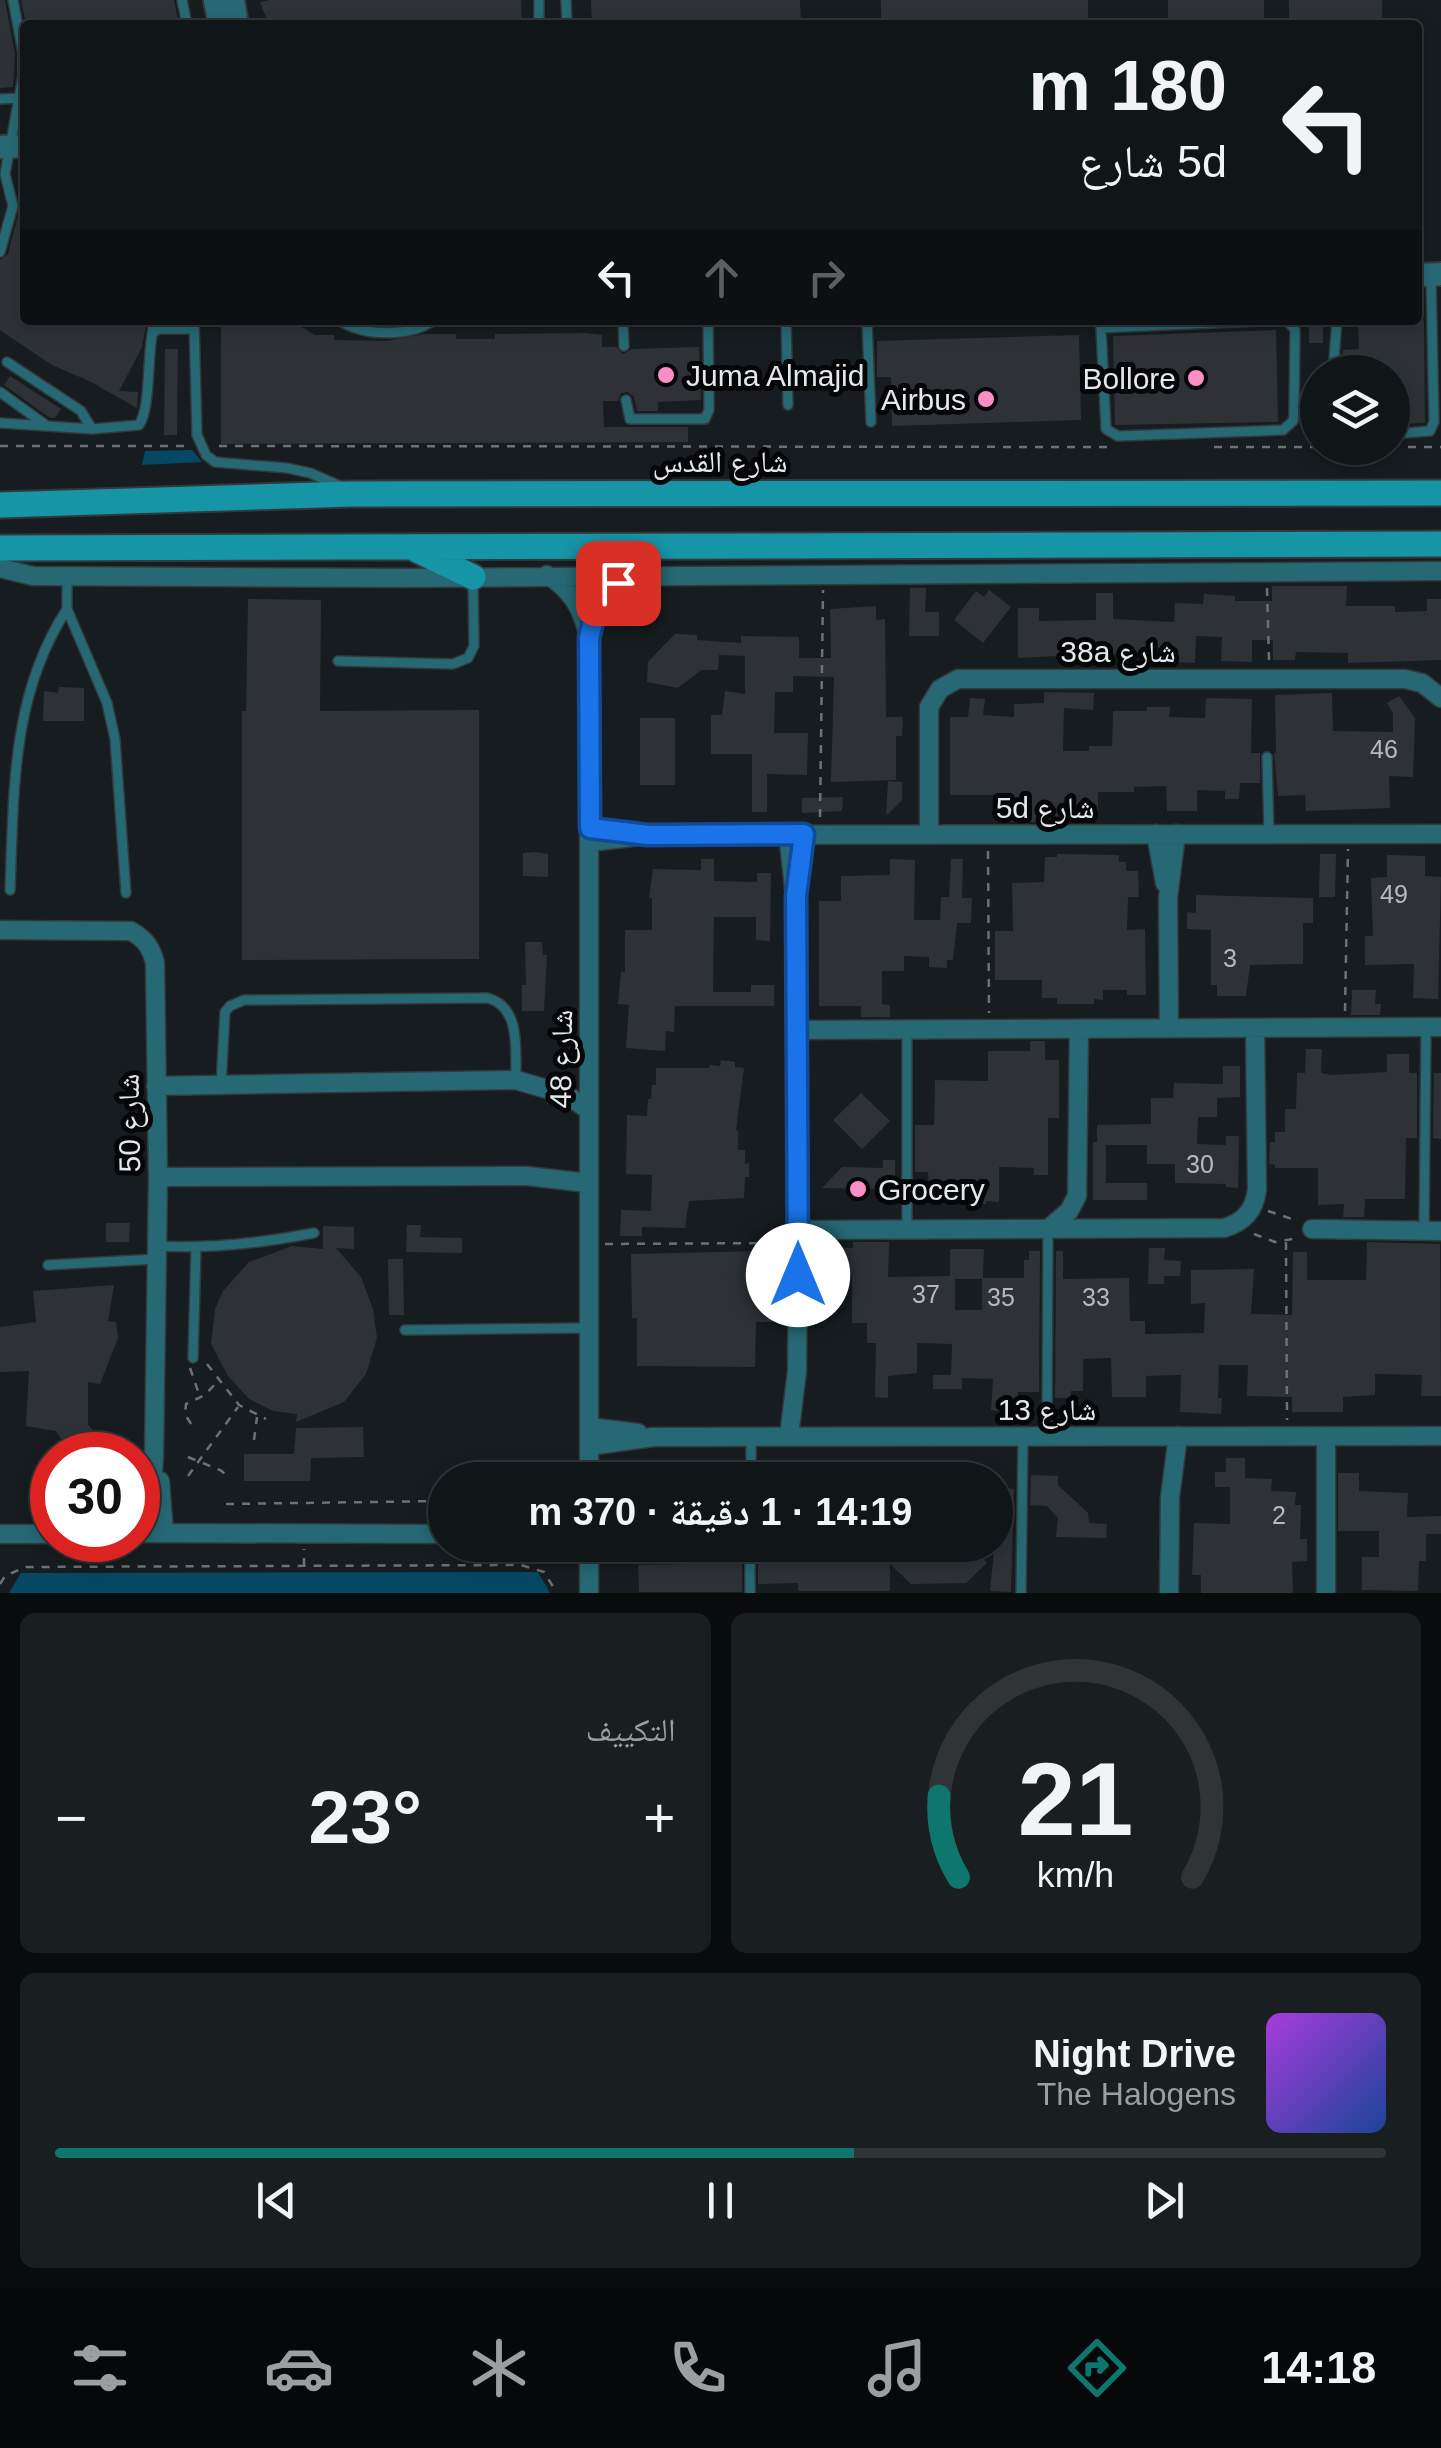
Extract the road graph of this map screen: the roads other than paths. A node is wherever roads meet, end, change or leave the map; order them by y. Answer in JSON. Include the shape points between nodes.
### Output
{"nodes":[{"id":1,"x":14,"y":0,"type":"edge"},
{"id":2,"x":20,"y":35,"type":"edge"},
{"id":3,"x":20,"y":103,"type":"edge"},
{"id":4,"x":12,"y":146,"type":"edge"},
{"id":5,"x":3,"y":182,"type":"edge"},
{"id":6,"x":0,"y":252,"type":"edge"},
{"id":7,"x":1430,"y":274,"type":"edge"},
{"id":8,"x":154,"y":325,"type":"edge"},
{"id":9,"x":188,"y":325,"type":"edge"},
{"id":10,"x":194,"y":325,"type":"edge"},
{"id":11,"x":350,"y":325,"type":"edge"},
{"id":12,"x":422,"y":325,"type":"edge"},
{"id":13,"x":623,"y":325,"type":"edge"},
{"id":14,"x":708,"y":325,"type":"edge"},
{"id":15,"x":786,"y":325,"type":"edge"},
{"id":16,"x":867,"y":325,"type":"edge"},
{"id":17,"x":1101,"y":325,"type":"edge"},
{"id":18,"x":1292,"y":325,"type":"edge"},
{"id":19,"x":1337,"y":325,"type":"edge"},
{"id":20,"x":151,"y":335,"type":"junction"},
{"id":21,"x":624,"y":346,"type":"dead end"},
{"id":22,"x":1334,"y":355,"type":"edge"},
{"id":23,"x":7,"y":362,"type":"dead end"},
{"id":24,"x":0,"y":392,"type":"edge"},
{"id":25,"x":626,"y":400,"type":"dead end"},
{"id":26,"x":788,"y":405,"type":"dead end"},
{"id":27,"x":0,"y":422,"type":"edge"},
{"id":28,"x":871,"y":422,"type":"dead end"},
{"id":29,"x":46,"y":426,"type":"junction"},
{"id":30,"x":92,"y":428,"type":"junction"},
{"id":31,"x":1410,"y":433,"type":"edge"},
{"id":32,"x":1441,"y":492,"type":"edge"},
{"id":33,"x":352,"y":494,"type":"junction"},
{"id":34,"x":0,"y":505,"type":"edge"},
{"id":35,"x":1441,"y":544,"type":"edge"},
{"id":36,"x":408,"y":546,"type":"junction"},
{"id":37,"x":0,"y":548,"type":"edge"},
{"id":38,"x":0,"y":568,"type":"edge"},
{"id":39,"x":1441,"y":571,"type":"edge"},
{"id":40,"x":633,"y":574,"type":"junction"},
{"id":41,"x":546,"y":575,"type":"junction"},
{"id":42,"x":67,"y":576,"type":"junction"},
{"id":43,"x":473,"y":577,"type":"junction"},
{"id":44,"x":67,"y":609,"type":"junction"},
{"id":45,"x":589,"y":638,"type":"junction"},
{"id":46,"x":338,"y":661,"type":"dead end"},
{"id":47,"x":1441,"y":698,"type":"edge"},
{"id":48,"x":1267,"y":756,"type":"dead end"},
{"id":49,"x":804,"y":834,"type":"junction"},
{"id":50,"x":930,"y":834,"type":"junction"},
{"id":51,"x":1166,"y":834,"type":"junction"},
{"id":52,"x":1269,"y":834,"type":"junction"},
{"id":53,"x":1441,"y":834,"type":"edge"},
{"id":54,"x":591,"y":835,"type":"junction"},
{"id":55,"x":10,"y":890,"type":"dead end"},
{"id":56,"x":126,"y":893,"type":"dead end"},
{"id":57,"x":0,"y":930,"type":"edge"},
{"id":58,"x":1433,"y":1027,"type":"edge"},
{"id":59,"x":1169,"y":1028,"type":"junction"},
{"id":60,"x":1256,"y":1028,"type":"junction"},
{"id":61,"x":907,"y":1029,"type":"junction"},
{"id":62,"x":1078,"y":1029,"type":"junction"},
{"id":63,"x":796,"y":1030,"type":"junction"},
{"id":64,"x":516,"y":1080,"type":"junction"},
{"id":65,"x":221,"y":1085,"type":"junction"},
{"id":66,"x":156,"y":1086,"type":"junction"},
{"id":67,"x":587,"y":1109,"type":"junction"},
{"id":68,"x":588,"y":1176,"type":"junction"},
{"id":69,"x":158,"y":1177,"type":"junction"},
{"id":70,"x":907,"y":1229,"type":"junction"},
{"id":71,"x":1048,"y":1229,"type":"junction"},
{"id":72,"x":1312,"y":1229,"type":"road end"},
{"id":73,"x":1432,"y":1231,"type":"edge"},
{"id":74,"x":314,"y":1233,"type":"dead end"},
{"id":75,"x":798,"y":1236,"type":"junction"},
{"id":76,"x":196,"y":1248,"type":"junction"},
{"id":77,"x":157,"y":1252,"type":"junction"},
{"id":78,"x":48,"y":1265,"type":"dead end"},
{"id":79,"x":589,"y":1328,"type":"junction"},
{"id":80,"x":405,"y":1330,"type":"dead end"},
{"id":81,"x":193,"y":1358,"type":"road end"},
{"id":82,"x":154,"y":1432,"type":"edge"},
{"id":83,"x":589,"y":1436,"type":"junction"},
{"id":84,"x":751,"y":1436,"type":"junction"},
{"id":85,"x":796,"y":1436,"type":"junction"},
{"id":86,"x":1023,"y":1436,"type":"junction"},
{"id":87,"x":1047,"y":1436,"type":"junction"},
{"id":88,"x":1170,"y":1436,"type":"junction"},
{"id":89,"x":1326,"y":1436,"type":"junction"},
{"id":90,"x":1441,"y":1436,"type":"edge"},
{"id":91,"x":589,"y":1462,"type":"edge"},
{"id":92,"x":751,"y":1462,"type":"edge"},
{"id":93,"x":160,"y":1533,"type":"edge"},
{"id":94,"x":0,"y":1534,"type":"edge"},
{"id":95,"x":30,"y":1534,"type":"edge"},
{"id":96,"x":428,"y":1534,"type":"edge"},
{"id":97,"x":589,"y":1562,"type":"edge"},
{"id":98,"x":750,"y":1562,"type":"edge"},
{"id":99,"x":589,"y":1593,"type":"edge"},
{"id":100,"x":750,"y":1593,"type":"edge"},
{"id":101,"x":1021,"y":1593,"type":"edge"},
{"id":102,"x":1169,"y":1593,"type":"edge"},
{"id":103,"x":1326,"y":1593,"type":"edge"}],
"edges":[{"from":1,"to":2,"type":"lane"},
{"from":3,"to":4,"type":"lane"},
{"from":4,"to":5,"type":"lane"},
{"from":5,"to":6,"type":"lane","via":[[13,206]]},
{"from":7,"to":31,"type":"lane","via":[[1434,422],[1430,431]]},
{"from":8,"to":20,"type":"lane"},
{"from":9,"to":20,"type":"lane"},
{"from":10,"to":33,"type":"lane","via":[[200,446],[215,462],[310,472]]},
{"from":11,"to":12,"type":"lane","via":[[374,332]]},
{"from":13,"to":21,"type":"lane"},
{"from":14,"to":25,"type":"lane","via":[[705,418],[634,420],[627,416]]},
{"from":15,"to":26,"type":"lane"},
{"from":16,"to":28,"type":"lane"},
{"from":17,"to":18,"type":"lane","via":[[1104,422],[1111,434],[1289,426]]},
{"from":19,"to":22,"type":"lane"},
{"from":20,"to":30,"type":"lane","via":[[144,420],[139,426]]},
{"from":23,"to":30,"type":"lane","via":[[80,411]]},
{"from":24,"to":29,"type":"lane"},
{"from":27,"to":29,"type":"lane"},
{"from":29,"to":30,"type":"lane"},
{"from":32,"to":33,"type":"main road","name":"شارع القدس"},
{"from":33,"to":34,"type":"main road","name":"شارع القدس"},
{"from":35,"to":36,"type":"main road"},
{"from":36,"to":37,"type":"main road"},
{"from":36,"to":43,"type":"main road"},
{"from":38,"to":42,"type":"street"},
{"from":39,"to":40,"type":"street"},
{"from":40,"to":41,"type":"street"},
{"from":40,"to":45,"type":"street","name":"شارع 48","via":[[605,594]]},
{"from":41,"to":43,"type":"street"},
{"from":41,"to":45,"type":"street","name":"شارع 48","via":[[571,594]]},
{"from":42,"to":43,"type":"street"},
{"from":42,"to":44,"type":"lane"},
{"from":43,"to":46,"type":"lane","via":[[474,646],[468,658],[454,664]]},
{"from":44,"to":55,"type":"lane","via":[[37,663],[19,729]]},
{"from":44,"to":56,"type":"lane","via":[[112,719]]},
{"from":45,"to":54,"type":"street","name":"شارع 48"},
{"from":47,"to":50,"type":"street","name":"38a شارع","via":[[1422,682],[1405,679],[948,683],[927,717]]},
{"from":48,"to":52,"type":"lane"},
{"from":49,"to":50,"type":"street","name":"5d شارع"},
{"from":49,"to":54,"type":"street","name":"5d شارع"},
{"from":49,"to":63,"type":"street","via":[[796,896]]},
{"from":50,"to":51,"type":"street","name":"5d شارع"},
{"from":51,"to":52,"type":"street","name":"5d شارع"},
{"from":51,"to":59,"type":"street"},
{"from":52,"to":53,"type":"street","name":"5d شارع"},
{"from":54,"to":67,"type":"street","name":"شارع 48"},
{"from":57,"to":66,"type":"street","name":"شارع 50","via":[[116,930],[143,938],[155,963]]},
{"from":58,"to":60,"type":"street"},
{"from":58,"to":73,"type":"lane"},
{"from":59,"to":60,"type":"street"},
{"from":59,"to":62,"type":"street"},
{"from":60,"to":71,"type":"street","via":[[1256,1190],[1239,1219]]},
{"from":61,"to":62,"type":"street"},
{"from":61,"to":63,"type":"street"},
{"from":61,"to":70,"type":"lane"},
{"from":62,"to":71,"type":"street","via":[[1076,1196]]},
{"from":63,"to":75,"type":"street"},
{"from":64,"to":65,"type":"street"},
{"from":64,"to":65,"type":"lane","via":[[513,1025],[506,1007],[488,998],[244,1000],[225,1012]]},
{"from":64,"to":67,"type":"street","via":[[567,1095]]},
{"from":65,"to":66,"type":"street"},
{"from":66,"to":69,"type":"street","name":"شارع 50"},
{"from":67,"to":68,"type":"street","name":"شارع 48"},
{"from":68,"to":69,"type":"street"},
{"from":68,"to":79,"type":"street","name":"شارع 48"},
{"from":69,"to":77,"type":"street","name":"شارع 50"},
{"from":70,"to":71,"type":"street"},
{"from":70,"to":75,"type":"street"},
{"from":71,"to":87,"type":"lane"},
{"from":72,"to":73,"type":"street"},
{"from":74,"to":76,"type":"lane"},
{"from":75,"to":85,"type":"street","via":[[802,1392]]},
{"from":76,"to":77,"type":"lane"},
{"from":76,"to":81,"type":"lane"},
{"from":77,"to":78,"type":"lane"},
{"from":77,"to":82,"type":"street","name":"شارع 50"},
{"from":79,"to":80,"type":"lane"},
{"from":79,"to":83,"type":"street","name":"شارع 48"},
{"from":83,"to":84,"type":"street","name":"شارع 13"},
{"from":83,"to":91,"type":"street","name":"شارع 48"},
{"from":84,"to":85,"type":"street","name":"شارع 13"},
{"from":84,"to":92,"type":"lane"},
{"from":85,"to":86,"type":"street","name":"شارع 13"},
{"from":86,"to":87,"type":"street","name":"شارع 13"},
{"from":86,"to":101,"type":"lane"},
{"from":87,"to":88,"type":"street","name":"شارع 13"},
{"from":88,"to":89,"type":"street","name":"شارع 13"},
{"from":88,"to":102,"type":"street"},
{"from":89,"to":90,"type":"street","name":"شارع 13"},
{"from":89,"to":103,"type":"street"},
{"from":93,"to":96,"type":"street"},
{"from":94,"to":95,"type":"street"},
{"from":97,"to":99,"type":"street"},
{"from":98,"to":100,"type":"lane"}]}
